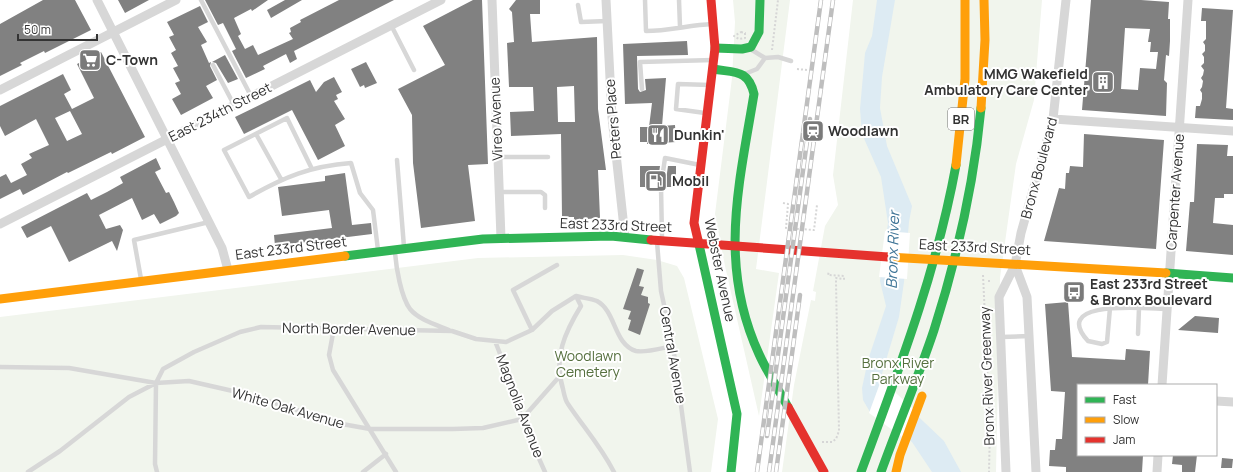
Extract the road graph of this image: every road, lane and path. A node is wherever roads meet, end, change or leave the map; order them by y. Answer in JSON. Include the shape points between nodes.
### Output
{"nodes":[{"id":1,"x":96,"y":0,"type":"edge"},
{"id":2,"x":176,"y":0,"type":"edge"},
{"id":3,"x":201,"y":0,"type":"edge"},
{"id":4,"x":440,"y":0,"type":"edge"},
{"id":5,"x":492,"y":0,"type":"edge"},
{"id":6,"x":606,"y":0,"type":"edge"},
{"id":7,"x":645,"y":0,"type":"edge"},
{"id":8,"x":679,"y":0,"type":"edge"},
{"id":9,"x":711,"y":0,"type":"edge"},
{"id":10,"x":760,"y":0,"type":"edge"},
{"id":11,"x":778,"y":0,"type":"edge"},
{"id":12,"x":965,"y":0,"type":"edge"},
{"id":13,"x":984,"y":0,"type":"edge"},
{"id":14,"x":989,"y":0,"type":"edge"},
{"id":15,"x":1066,"y":0,"type":"edge"},
{"id":16,"x":1188,"y":0,"type":"edge"},
{"id":17,"x":578,"y":5,"type":"dead end"},
{"id":18,"x":607,"y":21,"type":"junction"},
{"id":19,"x":714,"y":23,"type":"junction"},
{"id":20,"x":392,"y":25,"type":"junction"},
{"id":21,"x":680,"y":27,"type":"junction"},
{"id":22,"x":985,"y":29,"type":"junction"},
{"id":23,"x":113,"y":32,"type":"junction"},
{"id":24,"x":715,"y":48,"type":"junction"},
{"id":25,"x":748,"y":48,"type":"junction"},
{"id":26,"x":765,"y":58,"type":"junction"},
{"id":27,"x":772,"y":58,"type":"junction"},
{"id":28,"x":714,"y":60,"type":"junction"},
{"id":29,"x":791,"y":61,"type":"dead end"},
{"id":30,"x":213,"y":65,"type":"dead end"},
{"id":31,"x":797,"y":69,"type":"dead end"},
{"id":32,"x":414,"y":70,"type":"dead end"},
{"id":33,"x":713,"y":70,"type":"junction"},
{"id":34,"x":807,"y":70,"type":"dead end"},
{"id":35,"x":743,"y":74,"type":"junction"},
{"id":36,"x":711,"y":85,"type":"junction"},
{"id":37,"x":642,"y":89,"type":"dead end"},
{"id":38,"x":0,"y":90,"type":"edge"},
{"id":39,"x":251,"y":96,"type":"junction"},
{"id":40,"x":234,"y":105,"type":"junction"},
{"id":41,"x":707,"y":113,"type":"junction"},
{"id":42,"x":1053,"y":119,"type":"junction"},
{"id":43,"x":1180,"y":127,"type":"junction"},
{"id":44,"x":1233,"y":131,"type":"edge"},
{"id":45,"x":256,"y":134,"type":"junction"},
{"id":46,"x":167,"y":139,"type":"junction"},
{"id":47,"x":498,"y":157,"type":"junction"},
{"id":48,"x":548,"y":157,"type":"dead end"},
{"id":49,"x":397,"y":160,"type":"dead end"},
{"id":50,"x":700,"y":165,"type":"junction"},
{"id":51,"x":312,"y":169,"type":"junction"},
{"id":52,"x":281,"y":179,"type":"junction"},
{"id":53,"x":499,"y":192,"type":"junction"},
{"id":54,"x":783,"y":203,"type":"dead end"},
{"id":55,"x":817,"y":205,"type":"dead end"},
{"id":56,"x":545,"y":208,"type":"dead end"},
{"id":57,"x":209,"y":222,"type":"junction"},
{"id":58,"x":0,"y":224,"type":"edge"},
{"id":59,"x":625,"y":237,"type":"junction"},
{"id":60,"x":501,"y":238,"type":"junction"},
{"id":61,"x":659,"y":239,"type":"junction"},
{"id":62,"x":985,"y":242,"type":"dead end"},
{"id":63,"x":698,"y":243,"type":"junction"},
{"id":64,"x":988,"y":248,"type":"dead end"},
{"id":65,"x":399,"y":249,"type":"junction"},
{"id":66,"x":378,"y":252,"type":"junction"},
{"id":67,"x":1015,"y":264,"type":"junction"},
{"id":68,"x":557,"y":265,"type":"dead end"},
{"id":69,"x":228,"y":270,"type":"junction"},
{"id":70,"x":829,"y":271,"type":"dead end"},
{"id":71,"x":1170,"y":273,"type":"junction"},
{"id":72,"x":989,"y":278,"type":"dead end"},
{"id":73,"x":1233,"y":278,"type":"edge"},
{"id":74,"x":141,"y":281,"type":"junction"},
{"id":75,"x":983,"y":281,"type":"dead end"},
{"id":76,"x":989,"y":282,"type":"dead end"},
{"id":77,"x":576,"y":296,"type":"junction"},
{"id":78,"x":0,"y":299,"type":"edge"},
{"id":79,"x":1110,"y":308,"type":"junction"},
{"id":80,"x":1139,"y":308,"type":"junction"},
{"id":81,"x":1168,"y":309,"type":"junction"},
{"id":82,"x":939,"y":314,"type":"junction"},
{"id":83,"x":334,"y":328,"type":"junction"},
{"id":84,"x":532,"y":330,"type":"junction"},
{"id":85,"x":452,"y":331,"type":"junction"},
{"id":86,"x":1138,"y":334,"type":"dead end"},
{"id":87,"x":1030,"y":336,"type":"junction"},
{"id":88,"x":1001,"y":337,"type":"junction"},
{"id":89,"x":495,"y":341,"type":"junction"},
{"id":90,"x":673,"y":346,"type":"junction"},
{"id":91,"x":0,"y":367,"type":"edge"},
{"id":92,"x":559,"y":377,"type":"junction"},
{"id":93,"x":156,"y":383,"type":"junction"},
{"id":94,"x":1162,"y":384,"type":"edge"},
{"id":95,"x":1217,"y":401,"type":"edge"},
{"id":96,"x":1233,"y":402,"type":"edge"},
{"id":97,"x":522,"y":418,"type":"junction"},
{"id":98,"x":370,"y":429,"type":"junction"},
{"id":99,"x":819,"y":440,"type":"dead end"},
{"id":100,"x":386,"y":454,"type":"junction"},
{"id":101,"x":1158,"y":456,"type":"edge"},
{"id":102,"x":28,"y":472,"type":"edge"},
{"id":103,"x":157,"y":472,"type":"edge"},
{"id":104,"x":363,"y":472,"type":"edge"},
{"id":105,"x":396,"y":472,"type":"edge"},
{"id":106,"x":545,"y":472,"type":"edge"},
{"id":107,"x":614,"y":472,"type":"edge"},
{"id":108,"x":690,"y":472,"type":"edge"},
{"id":109,"x":731,"y":472,"type":"edge"},
{"id":110,"x":824,"y":472,"type":"edge"},
{"id":111,"x":861,"y":472,"type":"edge"},
{"id":112,"x":881,"y":472,"type":"edge"},
{"id":113,"x":896,"y":472,"type":"edge"},
{"id":114,"x":990,"y":472,"type":"edge"},
{"id":115,"x":1006,"y":472,"type":"edge"},
{"id":116,"x":1036,"y":472,"type":"edge"},
{"id":117,"x":1157,"y":472,"type":"edge"}],
"edges":[{"from":1,"to":23,"type":"street"},
{"from":2,"to":23,"type":"street"},
{"from":3,"to":39,"type":"lane"},
{"from":4,"to":20,"type":"street","name":"East 234th Street"},
{"from":5,"to":47,"type":"street","name":"Vireo Avenue"},
{"from":6,"to":18,"type":"street","name":"Peters Place"},
{"from":7,"to":21,"type":"lane","via":[[646,31],[666,31]]},
{"from":8,"to":21,"type":"lane"},
{"from":9,"to":19,"type":"main road","name":"Webster Avenue"},
{"from":10,"to":25,"type":"main road","via":[[759,32],[756,41]]},
{"from":11,"to":27,"type":"path"},
{"from":12,"to":111,"type":"main road","number":"BR","via":[[964,89],[952,184],[929,280],[895,382]]},
{"from":13,"to":22,"type":"main road","number":"BR"},
{"from":14,"to":22,"type":"main road"},
{"from":15,"to":42,"type":"street","name":"Bronx Boulevard"},
{"from":16,"to":43,"type":"street","name":"Carpenter Avenue"},
{"from":17,"to":18,"type":"lane","via":[[581,22]]},
{"from":18,"to":59,"type":"street","name":"Peters Place","via":[[612,117]]},
{"from":19,"to":21,"type":"lane"},
{"from":19,"to":24,"type":"main road","name":"Webster Avenue"},
{"from":20,"to":32,"type":"lane"},
{"from":20,"to":39,"type":"street","name":"East 234th Street"},
{"from":22,"to":82,"type":"main road","number":"BR","via":[[981,106],[973,164],[959,238]]},
{"from":23,"to":38,"type":"street"},
{"from":23,"to":46,"type":"street"},
{"from":24,"to":25,"type":"main road"},
{"from":24,"to":28,"type":"main road","name":"Webster Avenue"},
{"from":25,"to":26,"type":"lane"},
{"from":26,"to":27,"type":"lane"},
{"from":26,"to":35,"type":"lane","via":[[757,69]]},
{"from":27,"to":29,"type":"lane"},
{"from":28,"to":33,"type":"main road","name":"Webster Avenue"},
{"from":28,"to":37,"type":"lane","via":[[640,62]]},
{"from":30,"to":40,"type":"lane"},
{"from":31,"to":34,"type":"path"},
{"from":33,"to":35,"type":"main road"},
{"from":33,"to":36,"type":"main road","name":"Webster Avenue"},
{"from":35,"to":110,"type":"main road","via":[[751,82],[754,94],[736,204],[734,238],[738,284],[747,322],[759,354]]},
{"from":36,"to":41,"type":"main road","name":"Webster Avenue"},
{"from":36,"to":41,"type":"lane","via":[[678,84],[676,109]]},
{"from":39,"to":40,"type":"street","name":"East 234th Street"},
{"from":40,"to":46,"type":"street","name":"East 234th Street"},
{"from":41,"to":50,"type":"main road","name":"Webster Avenue"},
{"from":42,"to":43,"type":"street"},
{"from":42,"to":67,"type":"street","name":"Bronx Boulevard","via":[[1021,233]]},
{"from":43,"to":44,"type":"street"},
{"from":43,"to":71,"type":"street","name":"Carpenter Avenue"},
{"from":45,"to":51,"type":"lane","via":[[287,118]]},
{"from":45,"to":52,"type":"lane"},
{"from":45,"to":52,"type":"lane","via":[[224,150],[249,197]]},
{"from":46,"to":57,"type":"street"},
{"from":46,"to":58,"type":"street","name":"East 234th Street"},
{"from":47,"to":48,"type":"lane"},
{"from":47,"to":53,"type":"street","name":"Vireo Avenue"},
{"from":49,"to":65,"type":"lane"},
{"from":50,"to":61,"type":"lane","name":"Central Avenue","via":[[665,158]]},
{"from":50,"to":63,"type":"main road","name":"Webster Avenue","via":[[694,212]]},
{"from":51,"to":52,"type":"lane"},
{"from":51,"to":66,"type":"lane","via":[[324,165],[351,163],[360,193],[373,210]]},
{"from":53,"to":56,"type":"lane","via":[[541,192],[545,195]]},
{"from":53,"to":60,"type":"street","name":"Vireo Avenue"},
{"from":54,"to":55,"type":"path","via":[[788,204],[786,228],[814,230]]},
{"from":57,"to":69,"type":"street","via":[[224,252]]},
{"from":57,"to":74,"type":"lane","via":[[134,240]]},
{"from":59,"to":60,"type":"main road","name":"East 233rd Street"},
{"from":59,"to":61,"type":"main road","name":"East 233rd Street"},
{"from":60,"to":65,"type":"main road","name":"East 233rd Street"},
{"from":61,"to":63,"type":"main road","name":"East 233rd Street"},
{"from":61,"to":90,"type":"lane","name":"Central Avenue","via":[[662,291]]},
{"from":62,"to":64,"type":"path"},
{"from":63,"to":67,"type":"main road","name":"East 233rd Street"},
{"from":63,"to":109,"type":"main road","name":"Webster Avenue","via":[[737,414]]},
{"from":65,"to":66,"type":"main road","name":"East 233rd Street"},
{"from":65,"to":85,"type":"lane","via":[[396,268],[410,309],[424,319]]},
{"from":66,"to":69,"type":"main road","name":"East 233rd Street"},
{"from":67,"to":71,"type":"main road","name":"East 233rd Street"},
{"from":67,"to":87,"type":"street","via":[[1027,297]]},
{"from":67,"to":88,"type":"street","name":"Bronx Boulevard","via":[[999,296]]},
{"from":68,"to":84,"type":"lane","via":[[513,290]]},
{"from":69,"to":74,"type":"main road","name":"East 233rd Street"},
{"from":70,"to":99,"type":"path","via":[[828,275],[844,276],[844,279],[836,278],[839,431],[832,442],[823,443]]},
{"from":71,"to":73,"type":"main road","name":"East 233rd Street"},
{"from":71,"to":81,"type":"street","name":"Carpenter Avenue"},
{"from":72,"to":76,"type":"path"},
{"from":74,"to":78,"type":"main road","name":"East 233rd Street"},
{"from":75,"to":114,"type":"path","name":"Bronx River Greenway"},
{"from":77,"to":84,"type":"lane","name":"North Border Avenue","via":[[552,311]]},
{"from":77,"to":90,"type":"lane","via":[[597,302],[610,314],[628,347],[637,351]]},
{"from":77,"to":92,"type":"lane","via":[[581,306],[568,326],[559,355]]},
{"from":79,"to":79,"type":"lane","via":[[1090,312],[1084,316],[1080,330],[1088,341],[1102,344],[1107,342]]},
{"from":79,"to":80,"type":"lane"},
{"from":80,"to":81,"type":"lane"},
{"from":80,"to":86,"type":"lane"},
{"from":81,"to":94,"type":"street","name":"Carpenter Avenue"},
{"from":82,"to":112,"type":"main road","number":"BR"},
{"from":82,"to":113,"type":"main road","via":[[922,396]]},
{"from":83,"to":85,"type":"lane","name":"North Border Avenue"},
{"from":83,"to":93,"type":"lane","name":"North Border Avenue","via":[[261,327],[240,332],[163,369]]},
{"from":83,"to":98,"type":"lane","via":[[329,355],[333,370]]},
{"from":84,"to":89,"type":"lane","name":"North Border Avenue","via":[[506,342]]},
{"from":85,"to":89,"type":"lane","name":"North Border Avenue","via":[[476,339]]},
{"from":87,"to":88,"type":"lane"},
{"from":87,"to":116,"type":"street"},
{"from":88,"to":115,"type":"street","name":"Bronx Boulevard"},
{"from":89,"to":97,"type":"lane","name":"Magnolia Avenue"},
{"from":90,"to":108,"type":"lane","name":"Central Avenue"},
{"from":91,"to":93,"type":"lane","via":[[69,368]]},
{"from":92,"to":97,"type":"lane"},
{"from":92,"to":107,"type":"lane","via":[[567,402],[604,452]]},
{"from":93,"to":98,"type":"lane","name":"White Oak Avenue","via":[[189,381],[246,394],[342,424]]},
{"from":93,"to":102,"type":"lane","name":"White Oak Avenue","via":[[129,396],[60,451]]},
{"from":93,"to":103,"type":"lane"},
{"from":95,"to":96,"type":"street"},
{"from":97,"to":98,"type":"lane","name":"White Oak Avenue","via":[[483,428]]},
{"from":97,"to":106,"type":"lane","name":"Magnolia Avenue"},
{"from":98,"to":100,"type":"lane"},
{"from":100,"to":104,"type":"lane"},
{"from":100,"to":105,"type":"lane"},
{"from":101,"to":117,"type":"street"}]}
